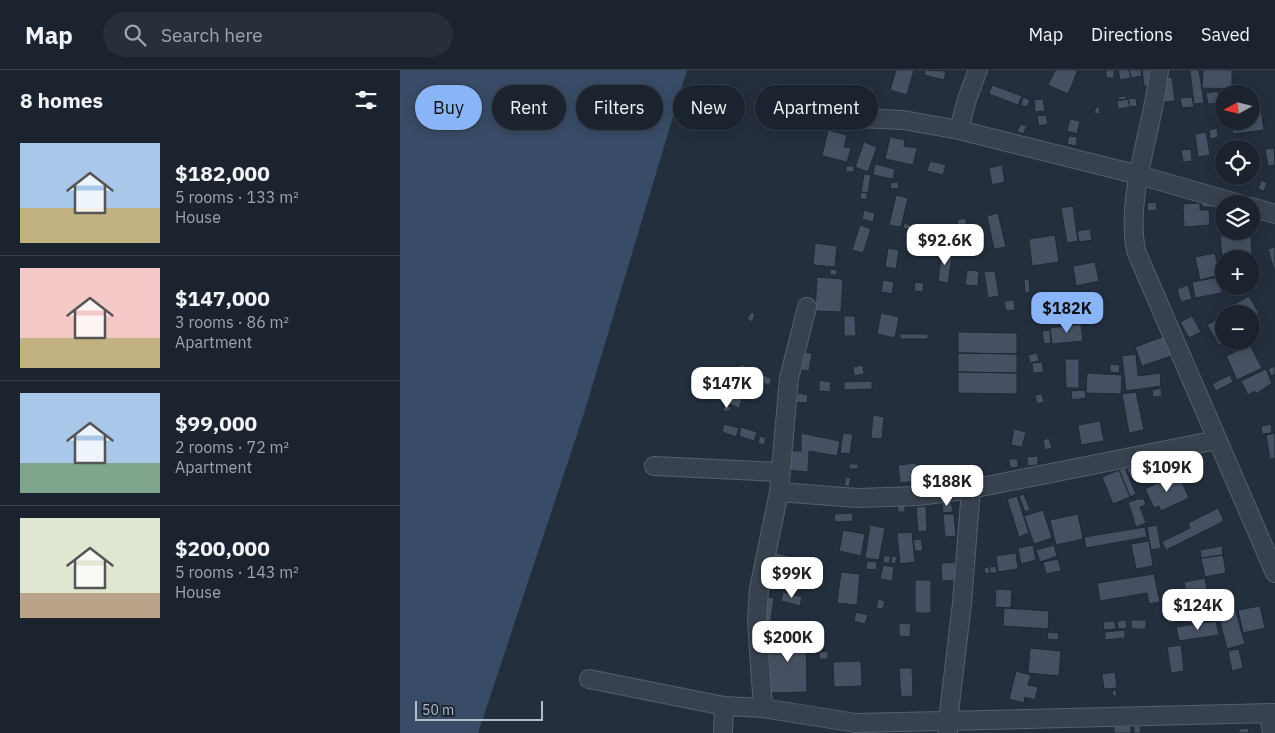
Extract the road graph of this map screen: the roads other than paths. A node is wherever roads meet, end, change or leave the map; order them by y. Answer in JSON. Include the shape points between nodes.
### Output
{"nodes":[{"id":1,"x":978,"y":70,"type":"edge"},
{"id":2,"x":1158,"y":70,"type":"edge"},
{"id":3,"x":878,"y":119,"type":"edge"},
{"id":4,"x":959,"y":130,"type":"junction"},
{"id":5,"x":1139,"y":175,"type":"junction"},
{"id":6,"x":1215,"y":197,"type":"edge"},
{"id":7,"x":1260,"y":210,"type":"edge"},
{"id":8,"x":1275,"y":214,"type":"edge"},
{"id":9,"x":806,"y":307,"type":"dead end"},
{"id":10,"x":1217,"y":440,"type":"junction"},
{"id":11,"x":654,"y":466,"type":"dead end"},
{"id":12,"x":779,"y":472,"type":"junction"},
{"id":13,"x":971,"y":489,"type":"junction"},
{"id":14,"x":779,"y":492,"type":"junction"},
{"id":15,"x":1275,"y":573,"type":"edge"},
{"id":16,"x":589,"y":679,"type":"dead end"},
{"id":17,"x":724,"y":706,"type":"junction"},
{"id":18,"x":762,"y":708,"type":"junction"},
{"id":19,"x":1272,"y":713,"type":"edge"},
{"id":20,"x":948,"y":727,"type":"edge"},
{"id":21,"x":723,"y":733,"type":"edge"},
{"id":22,"x":1272,"y":733,"type":"edge"}],
"edges":[{"from":1,"to":4,"type":"street"},
{"from":2,"to":5,"type":"street","via":[[1158,86]]},
{"from":3,"to":4,"type":"street"},
{"from":4,"to":5,"type":"street"},
{"from":5,"to":6,"type":"street"},
{"from":5,"to":10,"type":"street","via":[[1133,234],[1136,251]]},
{"from":7,"to":8,"type":"street"},
{"from":9,"to":12,"type":"street","via":[[788,378]]},
{"from":10,"to":13,"type":"street"},
{"from":10,"to":15,"type":"street"},
{"from":11,"to":12,"type":"street"},
{"from":12,"to":14,"type":"street"},
{"from":13,"to":14,"type":"street","via":[[919,496],[856,498]]},
{"from":13,"to":20,"type":"street"},
{"from":14,"to":18,"type":"street","via":[[758,608]]},
{"from":16,"to":17,"type":"street"},
{"from":17,"to":18,"type":"street"},
{"from":17,"to":21,"type":"street"},
{"from":18,"to":20,"type":"street","via":[[856,723]]},
{"from":19,"to":20,"type":"street"},
{"from":19,"to":22,"type":"street"}]}
